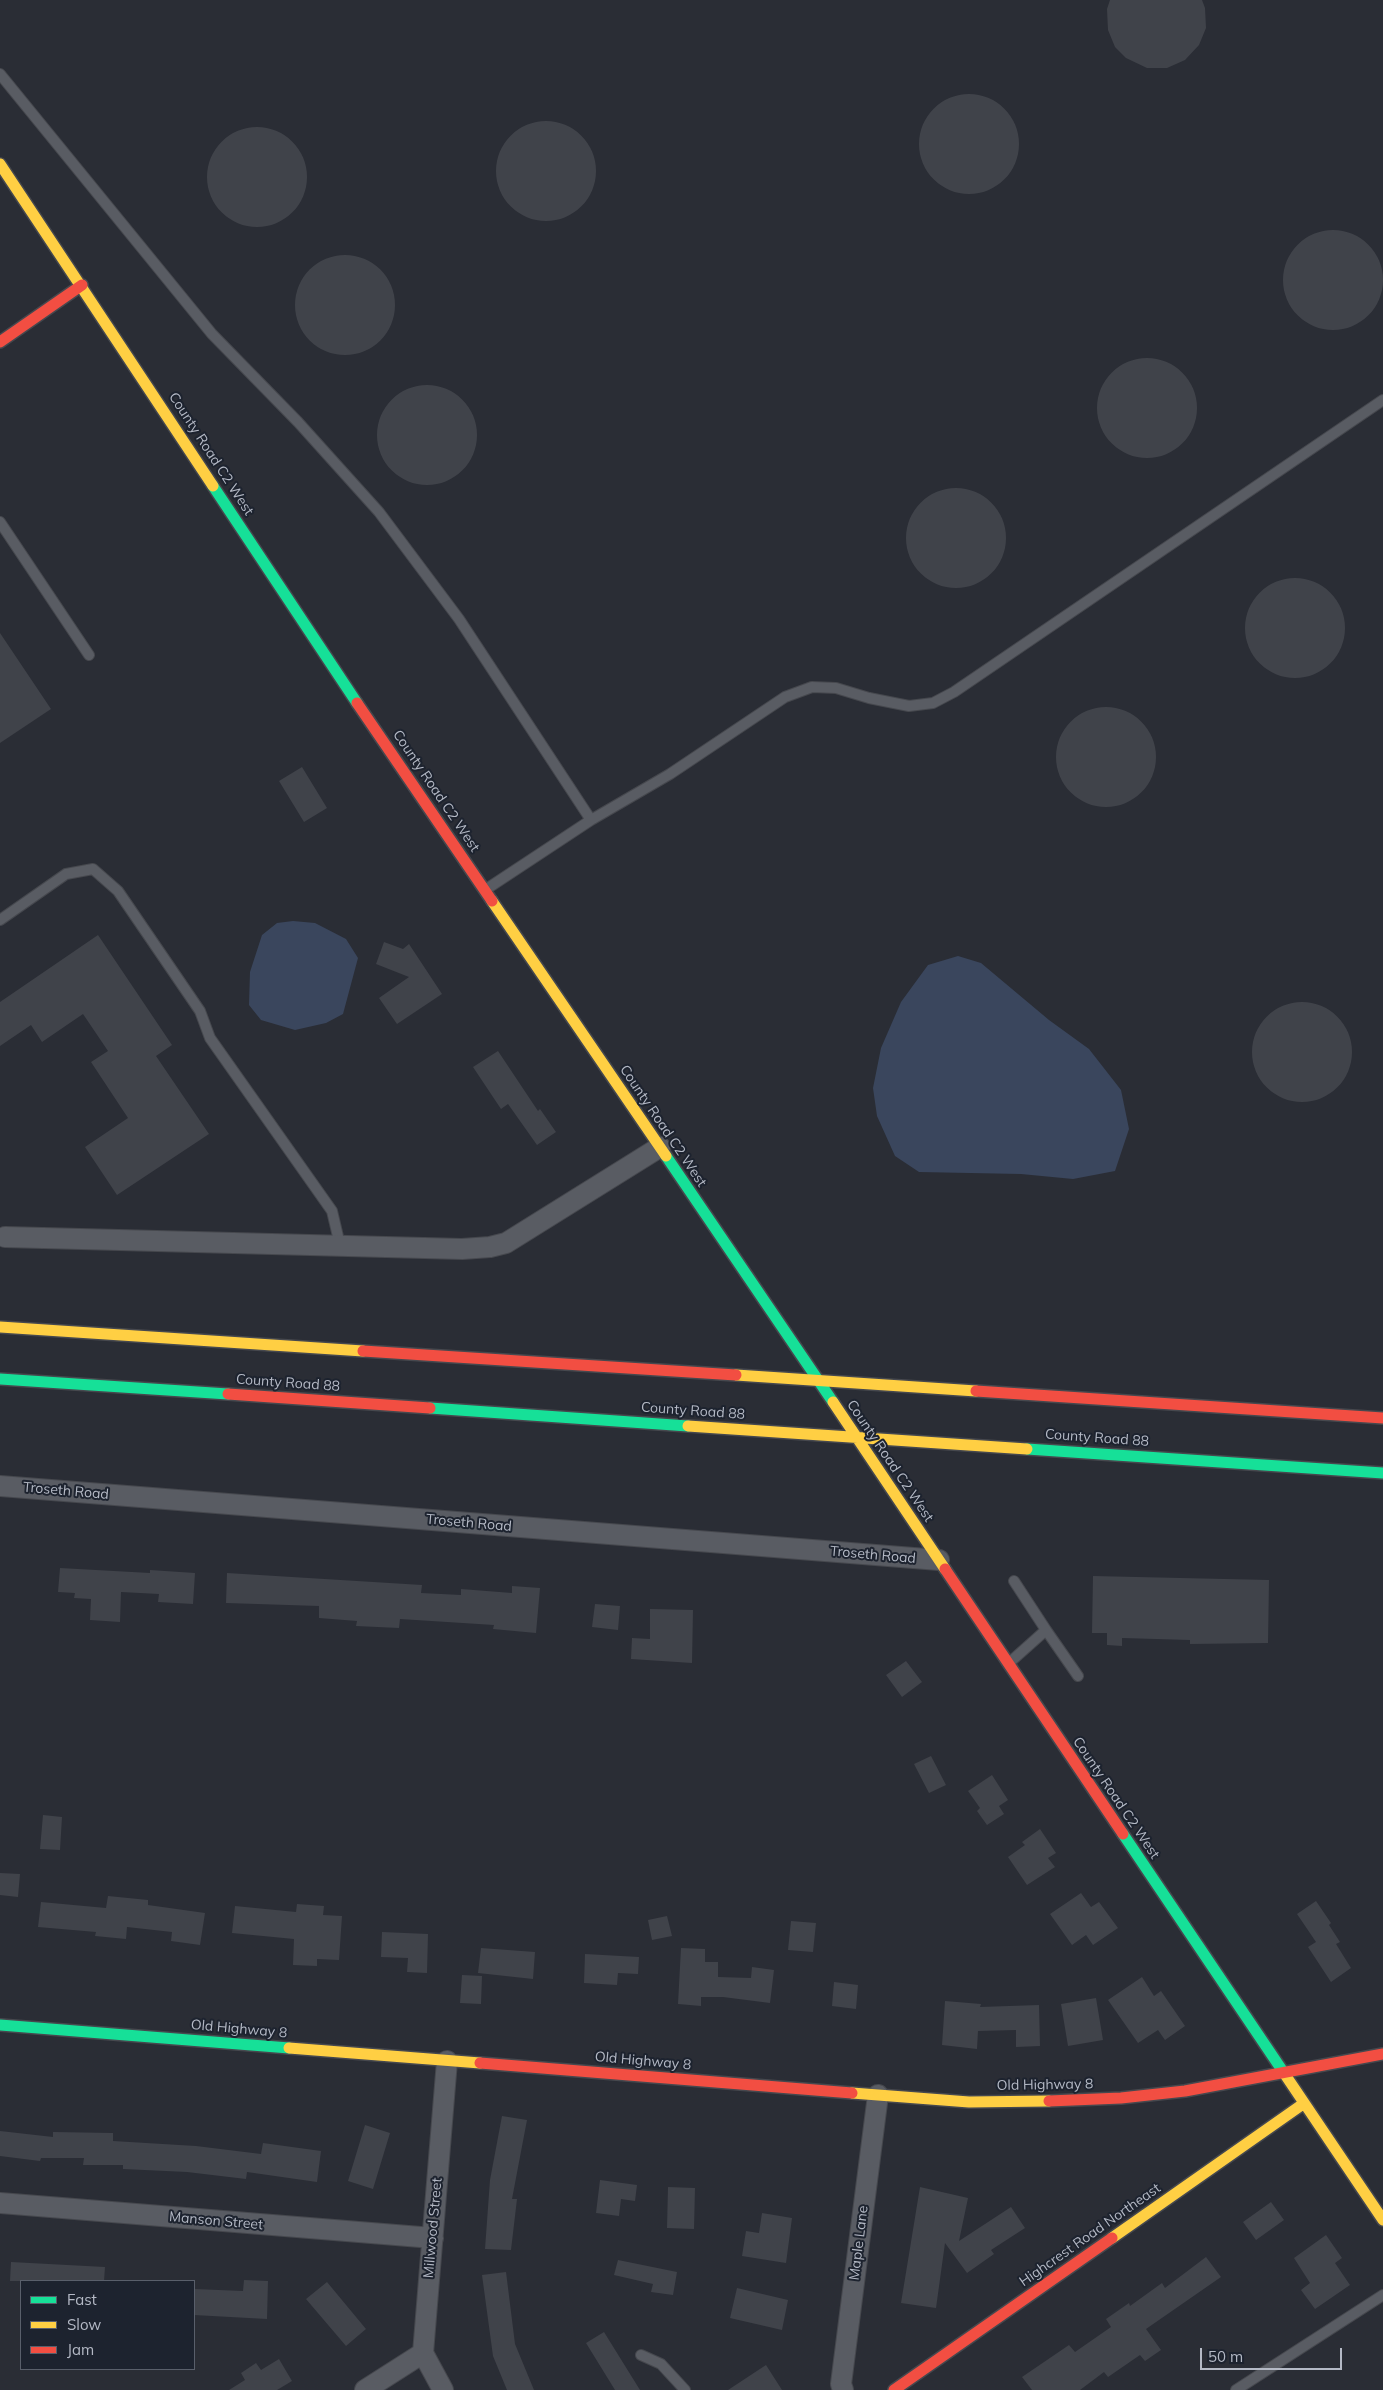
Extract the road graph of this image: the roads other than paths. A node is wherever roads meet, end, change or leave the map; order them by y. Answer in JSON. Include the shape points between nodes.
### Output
{"nodes":[{"id":1,"x":0,"y":74,"type":"edge"},
{"id":2,"x":0,"y":164,"type":"edge"},
{"id":3,"x":82,"y":285,"type":"junction"},
{"id":4,"x":0,"y":342,"type":"edge"},
{"id":5,"x":1383,"y":400,"type":"edge"},
{"id":6,"x":0,"y":522,"type":"edge"},
{"id":7,"x":89,"y":655,"type":"dead end"},
{"id":8,"x":592,"y":820,"type":"junction"},
{"id":9,"x":485,"y":890,"type":"junction"},
{"id":10,"x":0,"y":920,"type":"edge"},
{"id":11,"x":660,"y":1147,"type":"junction"},
{"id":12,"x":3,"y":1237,"type":"edge"},
{"id":13,"x":340,"y":1245,"type":"junction"},
{"id":14,"x":0,"y":1327,"type":"edge"},
{"id":15,"x":0,"y":1379,"type":"edge"},
{"id":16,"x":818,"y":1379,"type":"junction"},
{"id":17,"x":1383,"y":1418,"type":"edge"},
{"id":18,"x":856,"y":1437,"type":"junction"},
{"id":19,"x":1383,"y":1473,"type":"edge"},
{"id":20,"x":0,"y":1486,"type":"edge"},
{"id":21,"x":939,"y":1560,"type":"junction"},
{"id":22,"x":1014,"y":1581,"type":"dead end"},
{"id":23,"x":1046,"y":1630,"type":"junction"},
{"id":24,"x":1008,"y":1663,"type":"junction"},
{"id":25,"x":1078,"y":1676,"type":"dead end"},
{"id":26,"x":0,"y":2025,"type":"edge"},
{"id":27,"x":1383,"y":2054,"type":"edge"},
{"id":28,"x":447,"y":2061,"type":"junction"},
{"id":29,"x":1283,"y":2073,"type":"junction"},
{"id":30,"x":878,"y":2095,"type":"junction"},
{"id":31,"x":1303,"y":2104,"type":"junction"},
{"id":32,"x":0,"y":2203,"type":"edge"},
{"id":33,"x":1383,"y":2220,"type":"edge"},
{"id":34,"x":433,"y":2238,"type":"junction"},
{"id":35,"x":1383,"y":2295,"type":"edge"},
{"id":36,"x":423,"y":2353,"type":"junction"},
{"id":37,"x":641,"y":2355,"type":"dead end"},
{"id":38,"x":366,"y":2390,"type":"edge"},
{"id":39,"x":443,"y":2390,"type":"edge"},
{"id":40,"x":685,"y":2390,"type":"edge"},
{"id":41,"x":843,"y":2390,"type":"edge"},
{"id":42,"x":894,"y":2390,"type":"edge"},
{"id":43,"x":1236,"y":2390,"type":"edge"}],
"edges":[{"from":1,"to":8,"type":"lane","via":[[212,334],[298,422],[379,512],[459,619]]},
{"from":2,"to":3,"type":"street","name":"County Road C2 West"},
{"from":3,"to":4,"type":"street"},
{"from":3,"to":9,"type":"street","name":"County Road C2 West","via":[[333,667]]},
{"from":5,"to":8,"type":"lane","via":[[954,692],[933,703],[909,706],[836,688],[812,687],[785,697],[670,774]]},
{"from":6,"to":7,"type":"lane"},
{"from":8,"to":9,"type":"lane"},
{"from":9,"to":11,"type":"street","name":"County Road C2 West"},
{"from":10,"to":13,"type":"lane","via":[[66,874],[93,869],[118,891],[200,1011],[210,1038],[332,1211]]},
{"from":11,"to":13,"type":"street","via":[[506,1244],[462,1249]]},
{"from":11,"to":16,"type":"street","name":"County Road C2 West"},
{"from":12,"to":13,"type":"street"},
{"from":14,"to":16,"type":"street"},
{"from":15,"to":18,"type":"street","name":"County Road 88"},
{"from":16,"to":17,"type":"street"},
{"from":16,"to":18,"type":"street","name":"County Road C2 West"},
{"from":18,"to":19,"type":"street","name":"County Road 88"},
{"from":18,"to":21,"type":"street","name":"County Road C2 West"},
{"from":20,"to":21,"type":"street","name":"Troseth Road"},
{"from":21,"to":24,"type":"street","name":"County Road C2 West"},
{"from":22,"to":23,"type":"lane"},
{"from":23,"to":24,"type":"lane"},
{"from":23,"to":25,"type":"lane"},
{"from":24,"to":29,"type":"street","name":"County Road C2 West"},
{"from":26,"to":28,"type":"street","name":"Old Highway 8"},
{"from":27,"to":29,"type":"street","name":"Old Highway 8"},
{"from":28,"to":30,"type":"street","name":"Old Highway 8"},
{"from":28,"to":34,"type":"street","name":"Millwood Street"},
{"from":29,"to":30,"type":"street","name":"Old Highway 8","via":[[1186,2091],[1121,2098],[969,2102]]},
{"from":29,"to":31,"type":"street","name":"County Road C2 West"},
{"from":30,"to":41,"type":"street","name":"Maple Lane","via":[[841,2384]]},
{"from":31,"to":33,"type":"street","name":"County Road C2 West"},
{"from":31,"to":42,"type":"street","name":"Highcrest Road Northeast"},
{"from":32,"to":34,"type":"street","name":"Manson Street"},
{"from":34,"to":36,"type":"street","name":"Millwood Street"},
{"from":35,"to":43,"type":"lane"},
{"from":36,"to":38,"type":"street"},
{"from":36,"to":39,"type":"street"},
{"from":37,"to":40,"type":"lane","via":[[661,2364]]}]}
